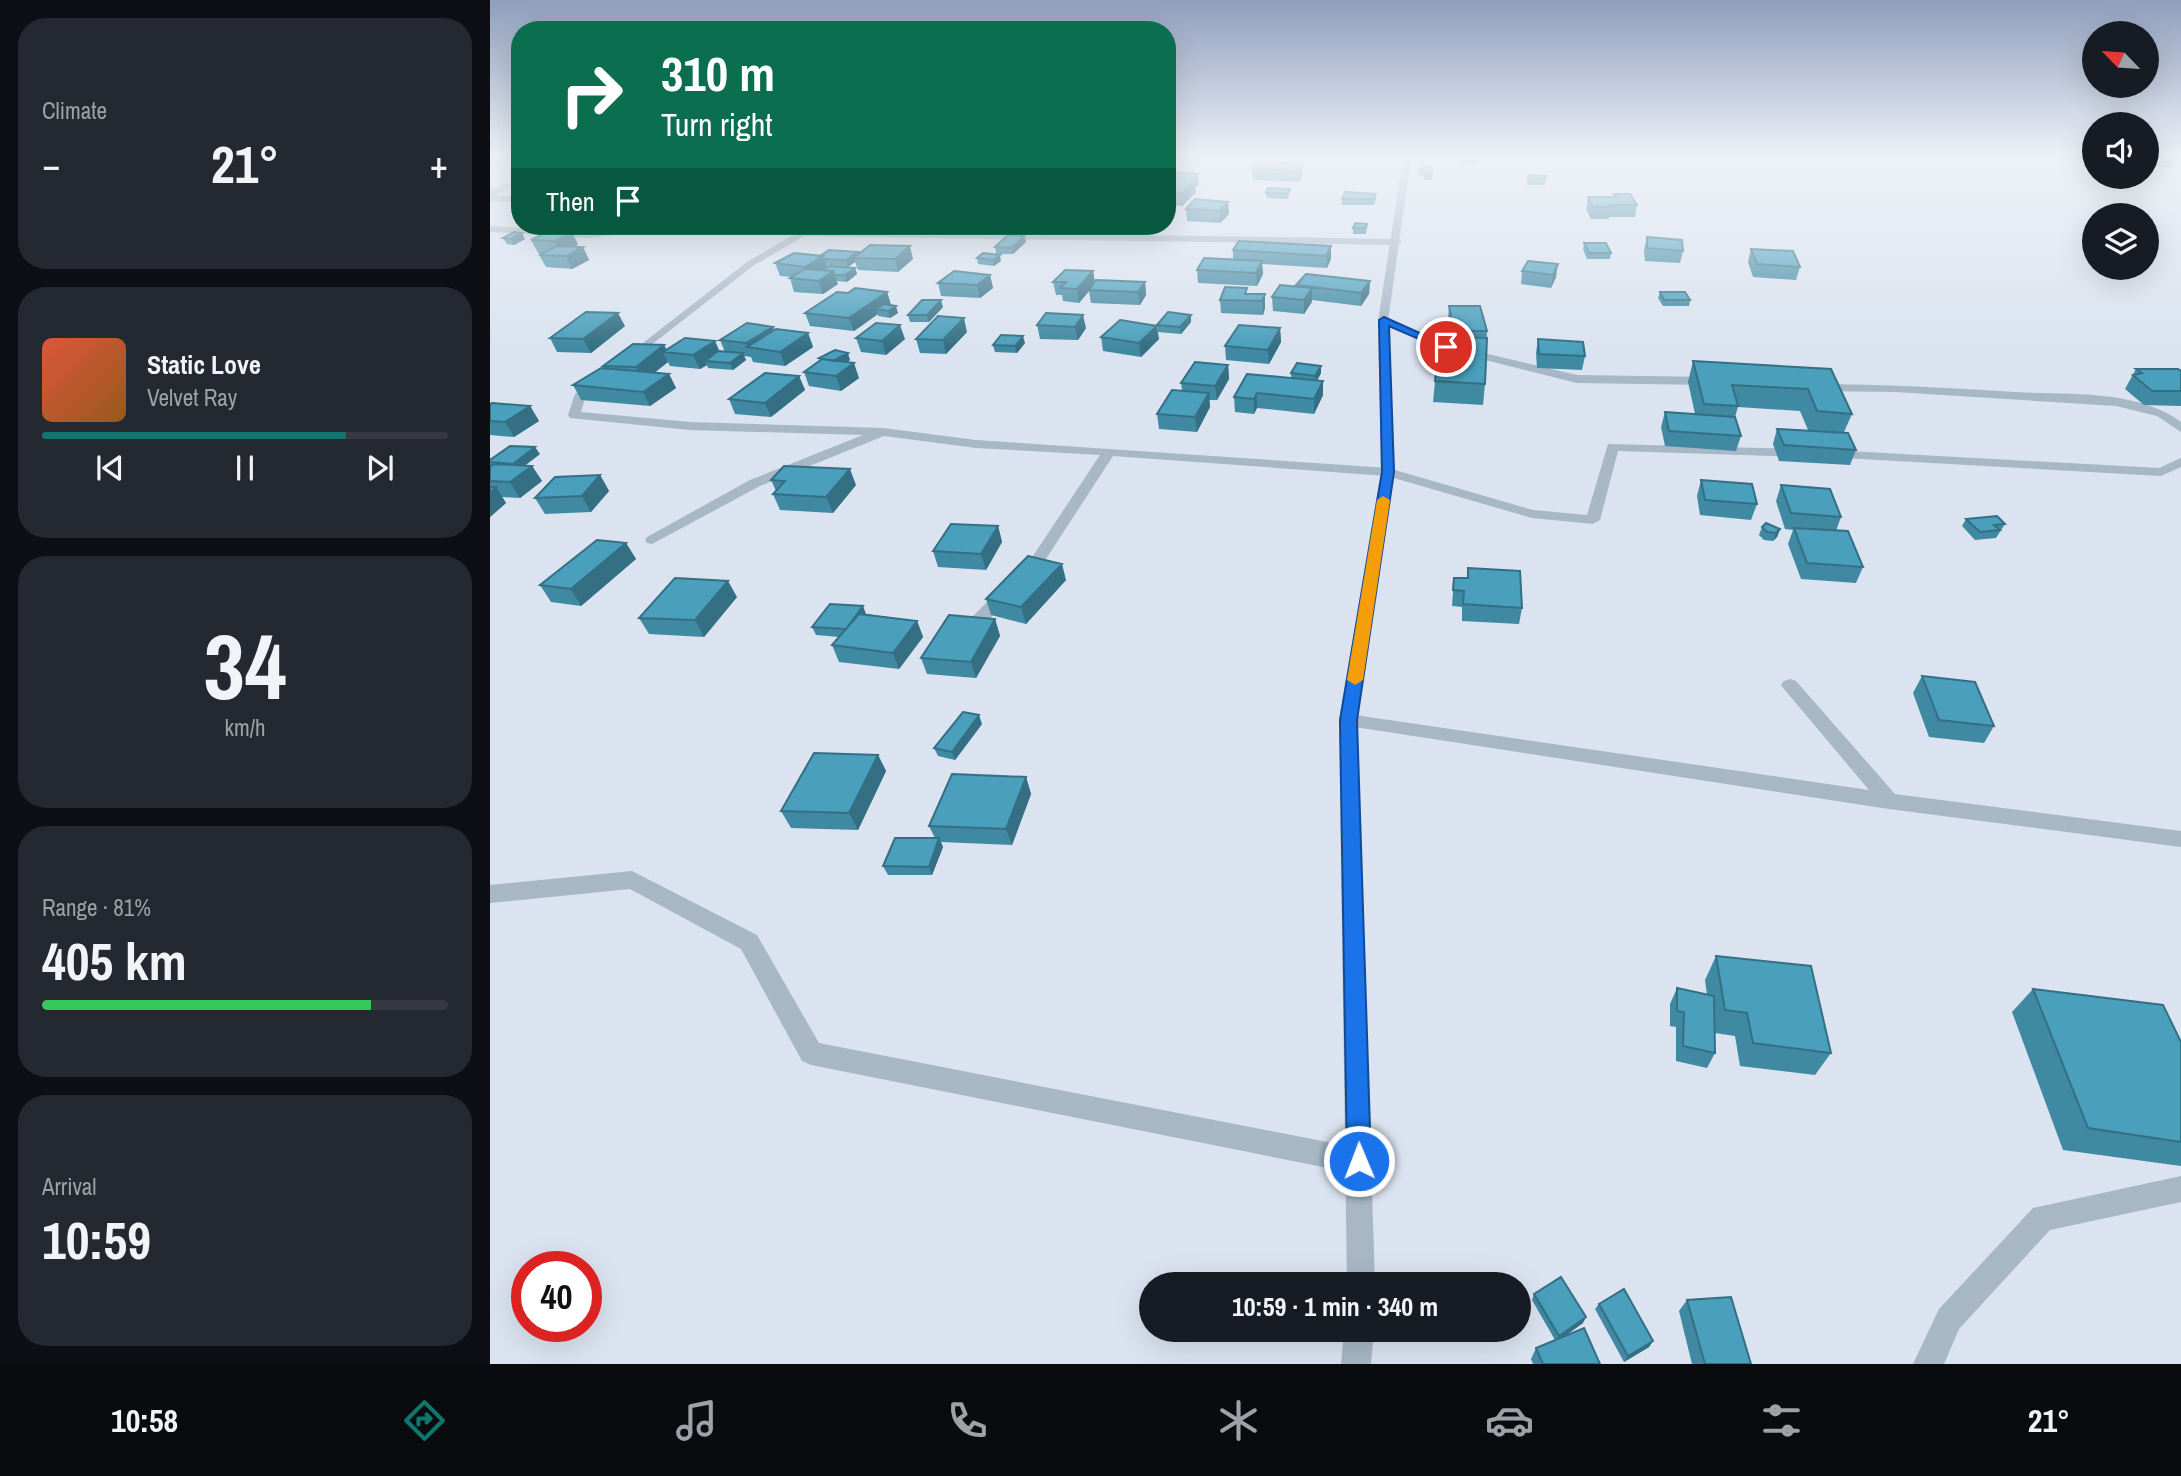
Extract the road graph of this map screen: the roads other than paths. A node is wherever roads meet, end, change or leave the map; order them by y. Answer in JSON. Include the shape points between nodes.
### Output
{"nodes":[{"id":1,"x":1400,"y":222,"type":"edge"},
{"id":2,"x":490,"y":229,"type":"edge"},
{"id":3,"x":511,"y":230,"type":"edge"},
{"id":4,"x":798,"y":235,"type":"edge"},
{"id":5,"x":988,"y":235,"type":"edge"},
{"id":6,"x":1018,"y":236,"type":"joint"},
{"id":7,"x":1397,"y":242,"type":"junction"},
{"id":8,"x":1384,"y":320,"type":"junction"},
{"id":9,"x":1725,"y":382,"type":"edge"},
{"id":10,"x":1807,"y":386,"type":"edge"},
{"id":11,"x":2181,"y":428,"type":"edge"},
{"id":12,"x":883,"y":432,"type":"junction"},
{"id":13,"x":1109,"y":452,"type":"junction"},
{"id":14,"x":2181,"y":461,"type":"edge"},
{"id":15,"x":1388,"y":472,"type":"junction"},
{"id":16,"x":652,"y":540,"type":"dead end"},
{"id":17,"x":974,"y":625,"type":"edge"},
{"id":18,"x":1790,"y":685,"type":"dead end"},
{"id":19,"x":1348,"y":720,"type":"junction"},
{"id":20,"x":1889,"y":801,"type":"junction"},
{"id":21,"x":2181,"y":839,"type":"edge"},
{"id":22,"x":490,"y":894,"type":"edge"},
{"id":23,"x":1359,"y":1161,"type":"junction"},
{"id":24,"x":2181,"y":1189,"type":"edge"},
{"id":25,"x":1362,"y":1272,"type":"edge"},
{"id":26,"x":1358,"y":1342,"type":"edge"},
{"id":27,"x":1356,"y":1364,"type":"edge"},
{"id":28,"x":1928,"y":1364,"type":"edge"}],
"edges":[{"from":1,"to":7,"type":"street"},
{"from":2,"to":3,"type":"street"},
{"from":4,"to":12,"type":"street","via":[[750,264],[579,397],[574,415],[734,430]]},
{"from":5,"to":6,"type":"street"},
{"from":6,"to":7,"type":"street"},
{"from":7,"to":8,"type":"street"},
{"from":8,"to":9,"type":"street","via":[[1446,347],[1577,379]]},
{"from":8,"to":15,"type":"street"},
{"from":10,"to":11,"type":"street","via":[[2116,402],[2161,412]]},
{"from":12,"to":13,"type":"street","via":[[976,444]]},
{"from":12,"to":16,"type":"street","via":[[755,483]]},
{"from":13,"to":15,"type":"street"},
{"from":13,"to":17,"type":"street","via":[[1039,559]]},
{"from":14,"to":15,"type":"street","via":[[2161,472],[1882,455],[1613,447],[1593,520],[1532,514]]},
{"from":15,"to":19,"type":"street"},
{"from":18,"to":20,"type":"street"},
{"from":19,"to":20,"type":"street"},
{"from":19,"to":23,"type":"street"},
{"from":20,"to":21,"type":"street"},
{"from":22,"to":23,"type":"street","via":[[632,880],[749,942],[811,1053]]},
{"from":23,"to":25,"type":"street"},
{"from":24,"to":28,"type":"street","via":[[2043,1218],[1949,1319]]},
{"from":26,"to":27,"type":"street"}]}
